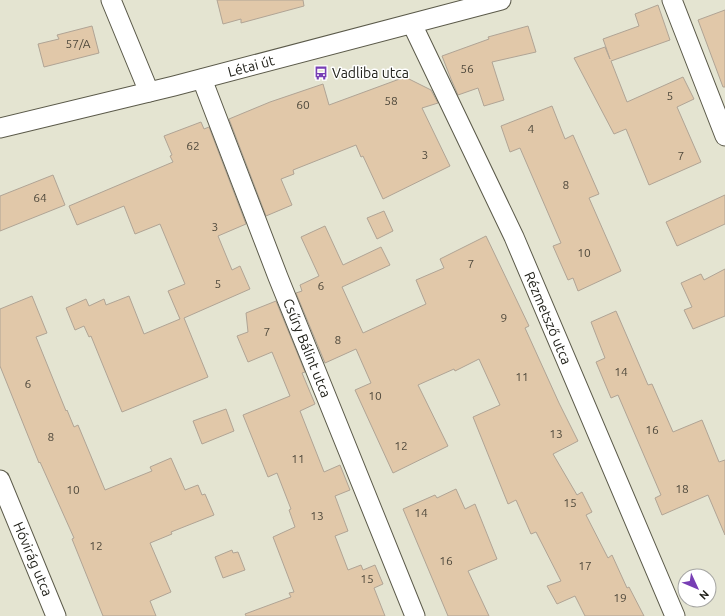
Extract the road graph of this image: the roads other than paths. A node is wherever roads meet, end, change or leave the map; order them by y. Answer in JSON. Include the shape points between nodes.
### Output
{"nodes":[{"id":1,"x":111,"y":0,"type":"edge"},
{"id":2,"x":501,"y":0,"type":"edge"},
{"id":3,"x":672,"y":0,"type":"edge"},
{"id":4,"x":449,"y":7,"type":"edge"},
{"id":5,"x":412,"y":24,"type":"junction"},
{"id":6,"x":202,"y":79,"type":"junction"},
{"id":7,"x":149,"y":92,"type":"junction"},
{"id":8,"x":0,"y":128,"type":"edge"},
{"id":9,"x":725,"y":136,"type":"edge"},
{"id":10,"x":0,"y":480,"type":"edge"},
{"id":11,"x":56,"y":616,"type":"edge"},
{"id":12,"x":415,"y":616,"type":"edge"},
{"id":13,"x":675,"y":616,"type":"edge"}],
"edges":[{"from":1,"to":7,"type":"street"},
{"from":2,"to":4,"type":"street","name":"Létai út"},
{"from":3,"to":9,"type":"street"},
{"from":4,"to":5,"type":"street","name":"Létai út"},
{"from":5,"to":6,"type":"street","name":"Létai út"},
{"from":5,"to":13,"type":"street","name":"Rézmetsző utca","via":[[514,238]]},
{"from":6,"to":7,"type":"street","name":"Létai út"},
{"from":6,"to":12,"type":"street","name":"Csűry Bálint utca","via":[[278,277]]},
{"from":7,"to":8,"type":"street","name":"Létai út"},
{"from":10,"to":11,"type":"street","name":"Hóvirág utca"}]}
